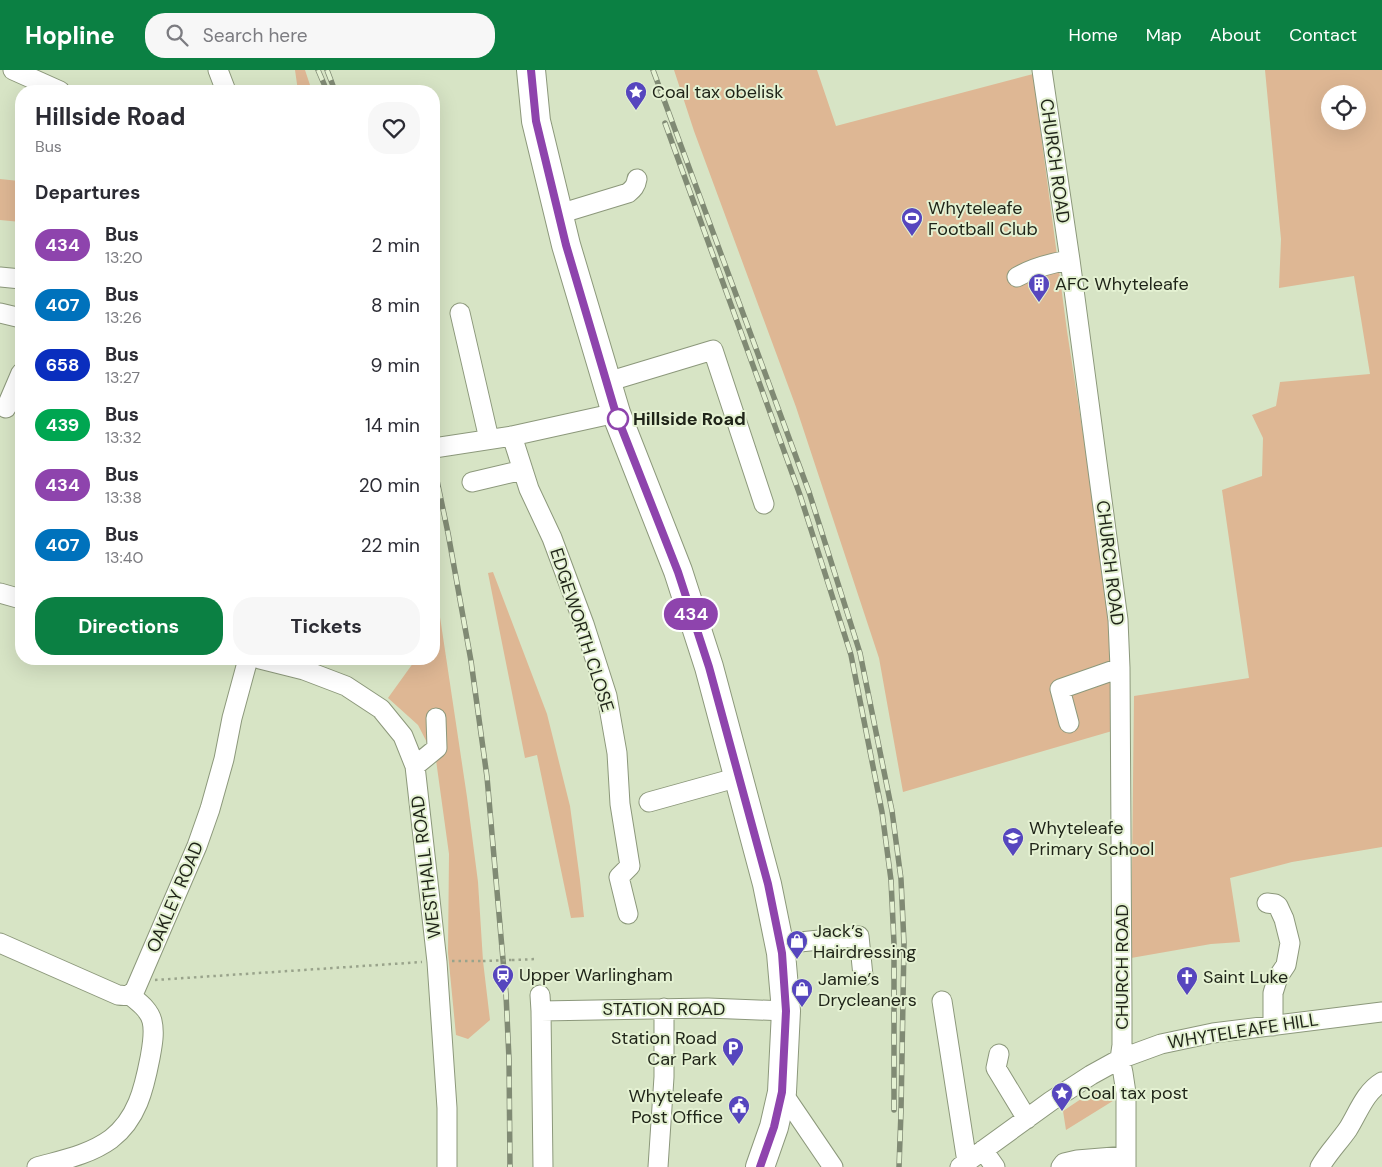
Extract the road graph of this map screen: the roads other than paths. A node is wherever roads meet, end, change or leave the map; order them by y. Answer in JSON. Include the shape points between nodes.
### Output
{"nodes":[{"id":1,"x":13,"y":70,"type":"edge"},
{"id":2,"x":218,"y":70,"type":"edge"},
{"id":3,"x":531,"y":70,"type":"edge"},
{"id":4,"x":1042,"y":70,"type":"edge"},
{"id":5,"x":47,"y":85,"type":"edge"},
{"id":6,"x":224,"y":85,"type":"edge"},
{"id":7,"x":637,"y":179,"type":"dead end"},
{"id":8,"x":558,"y":214,"type":"junction"},
{"id":9,"x":1070,"y":260,"type":"junction"},
{"id":10,"x":0,"y":277,"type":"edge"},
{"id":11,"x":1017,"y":277,"type":"dead end"},
{"id":12,"x":15,"y":278,"type":"edge"},
{"id":13,"x":460,"y":312,"type":"dead end"},
{"id":14,"x":0,"y":313,"type":"edge"},
{"id":15,"x":15,"y":317,"type":"edge"},
{"id":16,"x":607,"y":382,"type":"junction"},
{"id":17,"x":15,"y":387,"type":"edge"},
{"id":18,"x":6,"y":408,"type":"dead end"},
{"id":19,"x":616,"y":414,"type":"junction"},
{"id":20,"x":512,"y":436,"type":"junction"},
{"id":21,"x":489,"y":439,"type":"junction"},
{"id":22,"x":440,"y":447,"type":"edge"},
{"id":23,"x":523,"y":470,"type":"junction"},
{"id":24,"x":472,"y":482,"type":"dead end"},
{"id":25,"x":764,"y":504,"type":"dead end"},
{"id":26,"x":0,"y":593,"type":"edge"},
{"id":27,"x":15,"y":597,"type":"edge"},
{"id":28,"x":246,"y":665,"type":"edge"},
{"id":29,"x":287,"y":665,"type":"edge"},
{"id":30,"x":1120,"y":668,"type":"junction"},
{"id":31,"x":436,"y":718,"type":"dead end"},
{"id":32,"x":1069,"y":723,"type":"dead end"},
{"id":33,"x":415,"y":766,"type":"junction"},
{"id":34,"x":739,"y":777,"type":"junction"},
{"id":35,"x":650,"y":802,"type":"dead end"},
{"id":36,"x":1267,"y":903,"type":"dead end"},
{"id":37,"x":628,"y":914,"type":"dead end"},
{"id":38,"x":0,"y":943,"type":"edge"},
{"id":39,"x":780,"y":944,"type":"junction"},
{"id":40,"x":862,"y":976,"type":"dead end"},
{"id":41,"x":134,"y":988,"type":"junction"},
{"id":42,"x":942,"y":1001,"type":"dead end"},
{"id":43,"x":664,"y":1008,"type":"junction"},
{"id":44,"x":786,"y":1011,"type":"junction"},
{"id":45,"x":1382,"y":1012,"type":"edge"},
{"id":46,"x":1273,"y":1026,"type":"junction"},
{"id":47,"x":999,"y":1054,"type":"dead end"},
{"id":48,"x":1120,"y":1059,"type":"junction"},
{"id":49,"x":1382,"y":1082,"type":"edge"},
{"id":50,"x":782,"y":1092,"type":"junction"},
{"id":51,"x":1026,"y":1118,"type":"junction"},
{"id":52,"x":984,"y":1150,"type":"junction"},
{"id":53,"x":1126,"y":1162,"type":"edge"},
{"id":54,"x":963,"y":1164,"type":"edge"},
{"id":55,"x":37,"y":1167,"type":"edge"},
{"id":56,"x":446,"y":1167,"type":"edge"},
{"id":57,"x":544,"y":1167,"type":"edge"},
{"id":58,"x":658,"y":1167,"type":"edge"},
{"id":59,"x":760,"y":1167,"type":"edge"},
{"id":60,"x":833,"y":1167,"type":"edge"},
{"id":61,"x":995,"y":1167,"type":"edge"},
{"id":62,"x":1061,"y":1167,"type":"edge"},
{"id":63,"x":1320,"y":1167,"type":"edge"}],
"edges":[{"from":1,"to":5,"type":"street"},
{"from":2,"to":6,"type":"street"},
{"from":3,"to":8,"type":"highway","via":[[536,121]]},
{"from":4,"to":9,"type":"street","name":"CHURCH ROAD"},
{"from":7,"to":8,"type":"street","via":[[634,189],[628,193]]},
{"from":8,"to":16,"type":"highway"},
{"from":9,"to":11,"type":"street","via":[[1028,270]]},
{"from":9,"to":30,"type":"street","name":"CHURCH ROAD","via":[[1118,620]]},
{"from":10,"to":12,"type":"street"},
{"from":13,"to":21,"type":"street"},
{"from":14,"to":15,"type":"street"},
{"from":16,"to":19,"type":"highway"},
{"from":16,"to":25,"type":"street","via":[[713,350]]},
{"from":17,"to":18,"type":"street"},
{"from":19,"to":20,"type":"street"},
{"from":19,"to":34,"type":"highway","via":[[678,572],[709,667]]},
{"from":20,"to":21,"type":"street"},
{"from":20,"to":23,"type":"street","name":"EDGEWORTH CLOSE"},
{"from":21,"to":22,"type":"street"},
{"from":23,"to":24,"type":"street"},
{"from":23,"to":37,"type":"street","name":"EDGEWORTH CLOSE","via":[[584,624],[607,696],[630,866],[619,877]]},
{"from":26,"to":27,"type":"street"},
{"from":28,"to":41,"type":"street","name":"OAKLEY ROAD","via":[[210,809]]},
{"from":29,"to":33,"type":"street","name":"WESTHALL ROAD","via":[[346,686],[380,709],[403,736]]},
{"from":30,"to":32,"type":"street","via":[[1060,689]]},
{"from":30,"to":48,"type":"street","name":"CHURCH ROAD"},
{"from":31,"to":33,"type":"street","via":[[437,748]]},
{"from":33,"to":56,"type":"street","name":"WESTHALL ROAD","via":[[437,962],[447,1108]]},
{"from":34,"to":35,"type":"street"},
{"from":34,"to":39,"type":"highway","via":[[768,884]]},
{"from":36,"to":46,"type":"street","via":[[1278,906],[1290,944],[1286,965],[1273,993]]},
{"from":38,"to":41,"type":"street","via":[[118,994],[125,996]]},
{"from":39,"to":40,"type":"street","via":[[859,936]]},
{"from":39,"to":44,"type":"highway"},
{"from":41,"to":55,"type":"street","via":[[152,1020],[153,1041],[145,1085],[136,1108],[112,1138],[89,1152]]},
{"from":42,"to":54,"type":"street"},
{"from":43,"to":44,"type":"street","name":"STATION ROAD"},
{"from":43,"to":57,"type":"street","name":"STATION ROAD","via":[[541,1003]]},
{"from":43,"to":58,"type":"street","via":[[664,1077]]},
{"from":44,"to":50,"type":"highway"},
{"from":45,"to":46,"type":"street","name":"WHYTELEAFE HILL"},
{"from":46,"to":48,"type":"street","name":"WHYTELEAFE HILL","via":[[1213,1033],[1161,1044]]},
{"from":47,"to":51,"type":"street","via":[[996,1068]]},
{"from":48,"to":51,"type":"street","name":"WHYTELEAFE HILL","via":[[1091,1074]]},
{"from":48,"to":53,"type":"street","name":"CHURCH ROAD","via":[[1126,1093]]},
{"from":49,"to":63,"type":"street","via":[[1361,1105]]},
{"from":50,"to":59,"type":"highway"},
{"from":50,"to":60,"type":"street"},
{"from":51,"to":52,"type":"street","name":"WHYTELEAFE HILL"},
{"from":52,"to":54,"type":"street","name":"WHYTELEAFE HILL"},
{"from":52,"to":61,"type":"street"},
{"from":53,"to":62,"type":"street","via":[[1077,1160]]}]}
